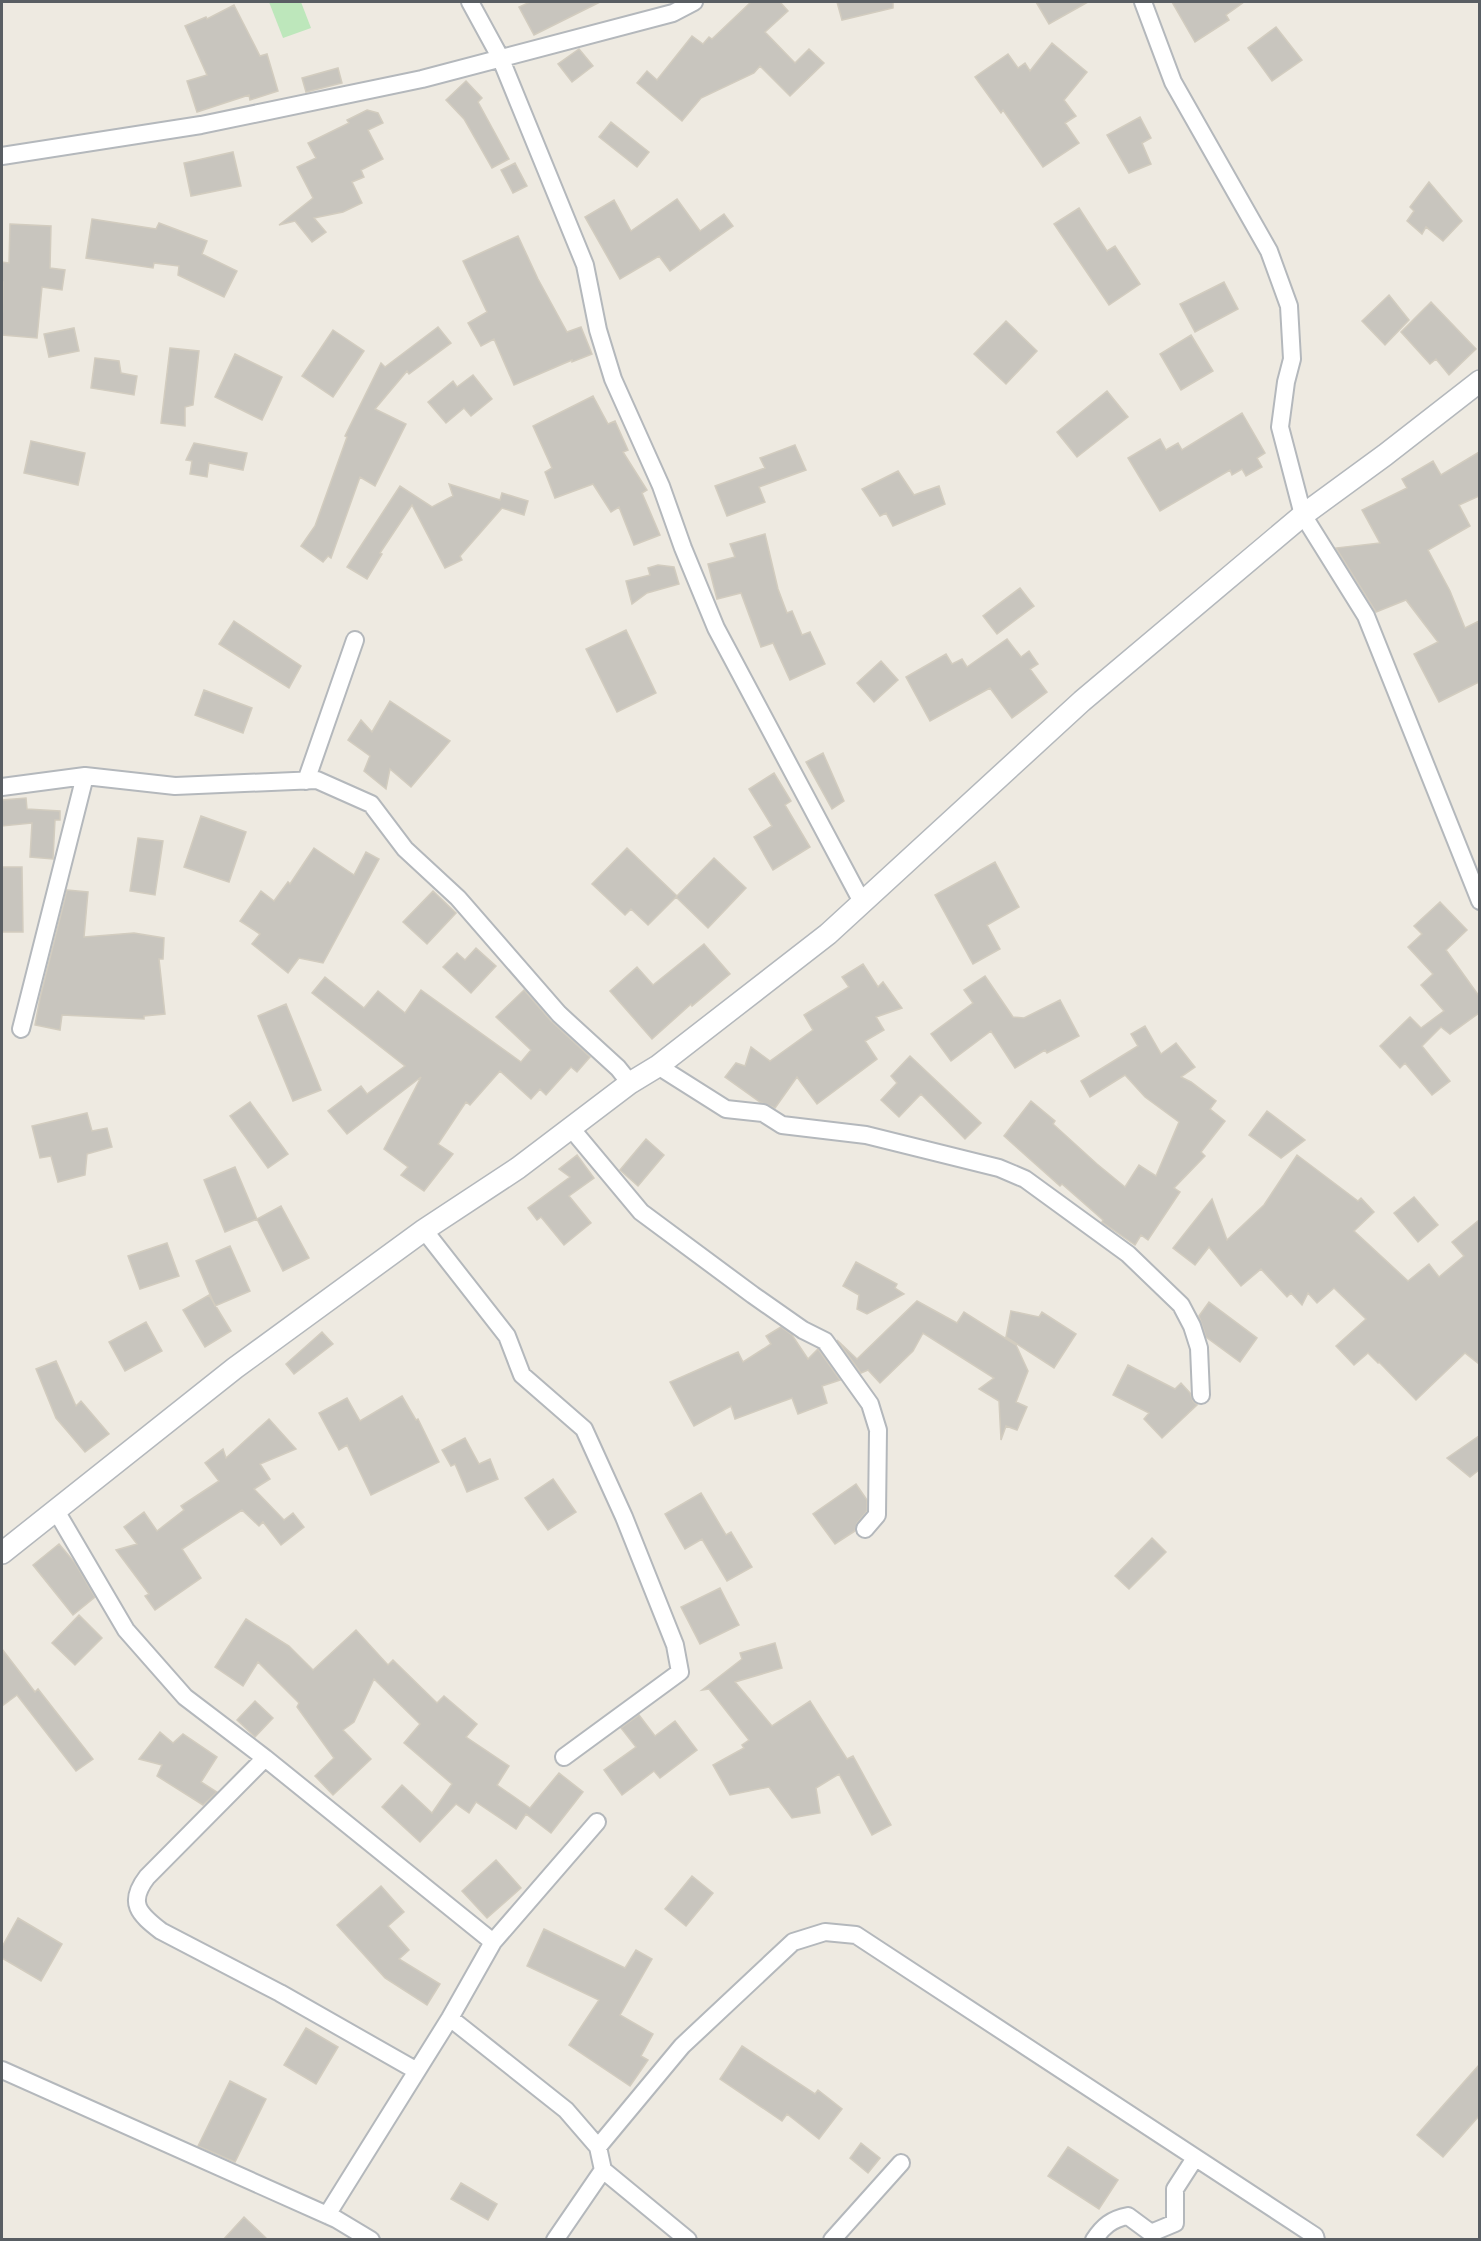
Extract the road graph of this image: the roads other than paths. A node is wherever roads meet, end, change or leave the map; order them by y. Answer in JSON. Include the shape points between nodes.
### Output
{"nodes":[{"id":1,"x":470,"y":2,"type":"edge"},
{"id":2,"x":694,"y":2,"type":"edge"},
{"id":3,"x":1143,"y":2,"type":"edge"},
{"id":4,"x":500,"y":57,"type":"junction"},
{"id":5,"x":2,"y":156,"type":"edge"},
{"id":6,"x":1479,"y":381,"type":"edge"},
{"id":7,"x":1303,"y":515,"type":"junction"},
{"id":8,"x":355,"y":640,"type":"dead end"},
{"id":9,"x":85,"y":776,"type":"junction"},
{"id":10,"x":306,"y":781,"type":"junction"},
{"id":11,"x":2,"y":787,"type":"edge"},
{"id":12,"x":862,"y":902,"type":"junction"},
{"id":13,"x":1479,"y":902,"type":"edge"},
{"id":14,"x":21,"y":1029,"type":"dead end"},
{"id":15,"x":658,"y":1066,"type":"junction"},
{"id":16,"x":630,"y":1083,"type":"junction"},
{"id":17,"x":570,"y":1127,"type":"junction"},
{"id":18,"x":424,"y":1230,"type":"junction"},
{"id":19,"x":1201,"y":1395,"type":"dead end"},
{"id":20,"x":55,"y":1509,"type":"junction"},
{"id":21,"x":864,"y":1529,"type":"dead end"},
{"id":22,"x":2,"y":1553,"type":"edge"},
{"id":23,"x":564,"y":1757,"type":"dead end"},
{"id":24,"x":265,"y":1758,"type":"junction"},
{"id":25,"x":597,"y":1822,"type":"dead end"},
{"id":26,"x":493,"y":1942,"type":"junction"},
{"id":27,"x":450,"y":2018,"type":"junction"},
{"id":28,"x":2,"y":2070,"type":"edge"},
{"id":29,"x":417,"y":2071,"type":"junction"},
{"id":30,"x":598,"y":2147,"type":"junction"},
{"id":31,"x":1196,"y":2158,"type":"junction"},
{"id":32,"x":901,"y":2163,"type":"dead end"},
{"id":33,"x":603,"y":2170,"type":"junction"},
{"id":34,"x":327,"y":2215,"type":"junction"},
{"id":35,"x":371,"y":2240,"type":"edge"},
{"id":36,"x":555,"y":2240,"type":"edge"},
{"id":37,"x":688,"y":2240,"type":"edge"},
{"id":38,"x":832,"y":2240,"type":"edge"},
{"id":39,"x":1094,"y":2240,"type":"edge"},
{"id":40,"x":1316,"y":2240,"type":"edge"}],
"edges":[{"from":1,"to":4,"type":"street"},
{"from":2,"to":4,"type":"street","via":[[673,14]]},
{"from":3,"to":7,"type":"street","via":[[1173,82],[1269,251],[1289,306],[1292,359],[1280,427]]},
{"from":4,"to":5,"type":"street","via":[[422,79],[201,125]]},
{"from":4,"to":12,"type":"street","via":[[585,266],[613,379],[661,486],[716,628]]},
{"from":6,"to":7,"type":"street"},
{"from":7,"to":12,"type":"street","via":[[1082,701]]},
{"from":7,"to":13,"type":"street","via":[[1366,615]]},
{"from":8,"to":10,"type":"street"},
{"from":9,"to":10,"type":"street","via":[[175,786]]},
{"from":9,"to":11,"type":"street"},
{"from":9,"to":14,"type":"street"},
{"from":10,"to":16,"type":"street","via":[[318,780],[371,804],[405,849],[458,898],[559,1014]]},
{"from":12,"to":15,"type":"street","via":[[828,934]]},
{"from":15,"to":16,"type":"street"},
{"from":15,"to":19,"type":"street","via":[[726,1109],[763,1113],[782,1125],[866,1135],[913,1146],[999,1168],[1025,1179],[1128,1254],[1181,1305],[1199,1348]]},
{"from":16,"to":17,"type":"street"},
{"from":17,"to":18,"type":"street","via":[[518,1168]]},
{"from":17,"to":21,"type":"street","via":[[641,1212],[753,1295],[825,1341],[870,1404],[878,1430],[877,1515]]},
{"from":18,"to":20,"type":"street","via":[[235,1368]]},
{"from":18,"to":23,"type":"street","via":[[507,1336],[522,1375],[584,1429],[675,1646],[680,1672]]},
{"from":20,"to":22,"type":"street"},
{"from":20,"to":24,"type":"street","via":[[126,1630],[185,1697]]},
{"from":24,"to":26,"type":"street"},
{"from":24,"to":29,"type":"street","via":[[147,1877],[138,1889],[136,1904],[144,1918],[161,1931]]},
{"from":25,"to":26,"type":"street"},
{"from":26,"to":27,"type":"street"},
{"from":27,"to":29,"type":"street"},
{"from":27,"to":30,"type":"street","via":[[566,2110]]},
{"from":28,"to":34,"type":"street"},
{"from":29,"to":34,"type":"street"},
{"from":30,"to":31,"type":"street","via":[[681,2046],[793,1942],[825,1932],[856,1935]]},
{"from":30,"to":33,"type":"street"},
{"from":31,"to":39,"type":"street","via":[[1175,2189],[1175,2223],[1152,2233],[1128,2216],[1115,2218]]},
{"from":31,"to":40,"type":"street"},
{"from":32,"to":38,"type":"street"},
{"from":33,"to":36,"type":"street"},
{"from":33,"to":37,"type":"street"},
{"from":34,"to":35,"type":"street"}]}
